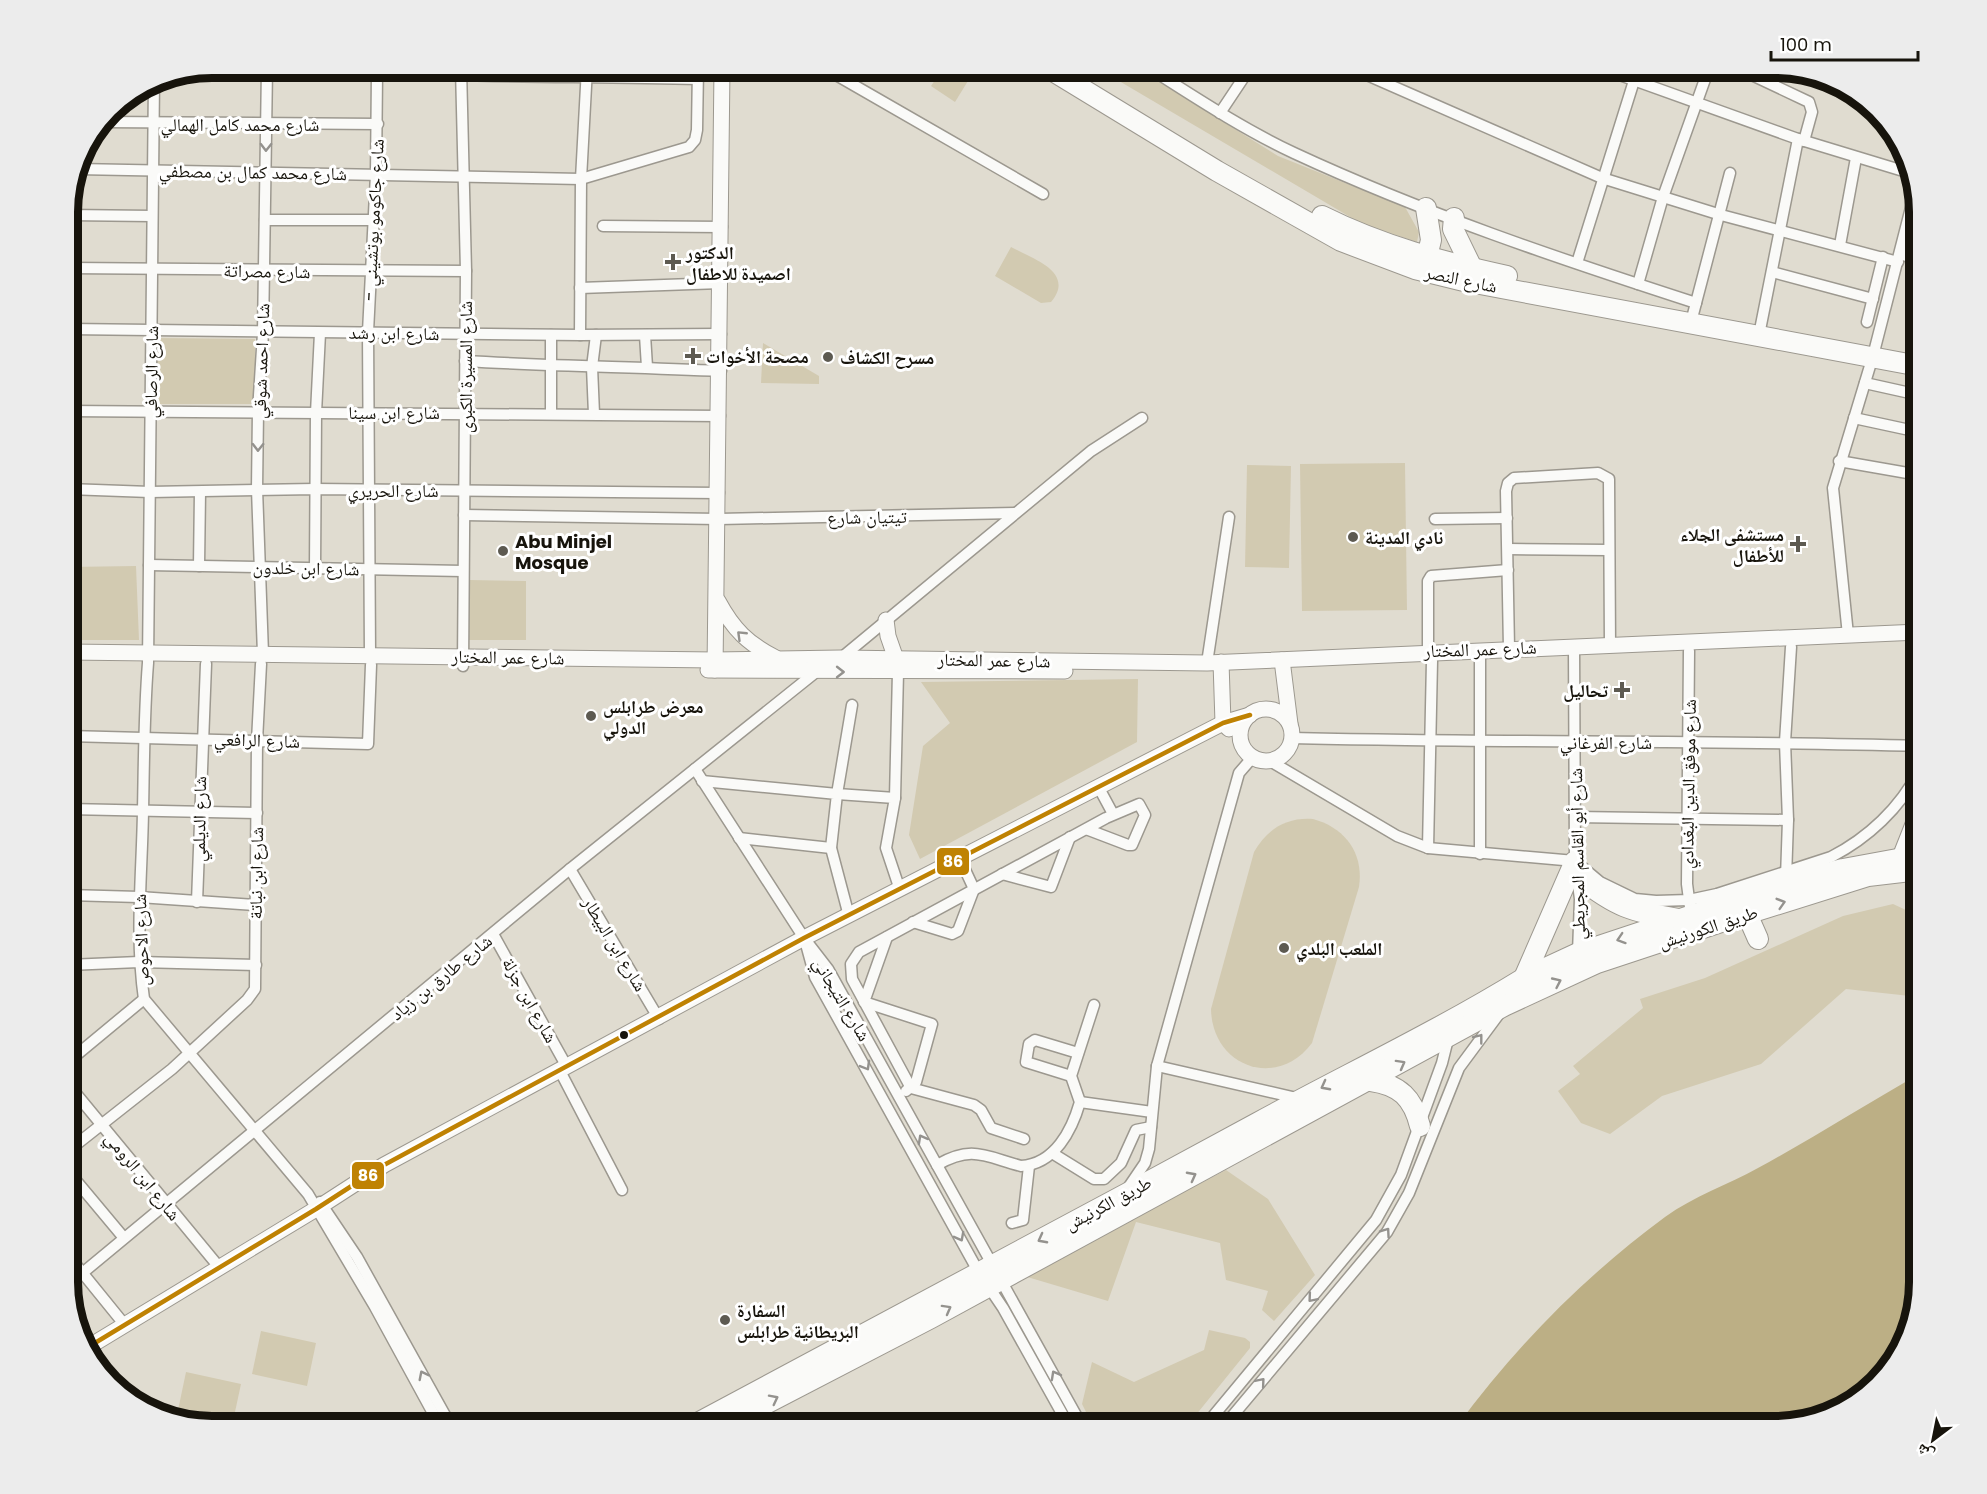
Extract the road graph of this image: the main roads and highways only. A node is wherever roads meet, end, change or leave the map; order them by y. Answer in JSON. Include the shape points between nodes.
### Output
{"nodes":[{"id":1,"x":722,"y":78,"type":"edge"},
{"id":2,"x":1065,"y":78,"type":"edge"},
{"id":3,"x":1084,"y":78,"type":"edge"},
{"id":4,"x":1426,"y":208,"type":"road end"},
{"id":5,"x":1454,"y":219,"type":"road end"},
{"id":6,"x":1427,"y":257,"type":"junction"},
{"id":7,"x":1472,"y":268,"type":"junction"},
{"id":8,"x":1693,"y":313,"type":"junction"},
{"id":9,"x":1875,"y":352,"type":"junction"},
{"id":10,"x":1909,"y":354,"type":"edge"},
{"id":11,"x":1909,"y":363,"type":"edge"},
{"id":12,"x":717,"y":597,"type":"junction"},
{"id":13,"x":886,"y":620,"type":"road end"},
{"id":14,"x":1909,"y":637,"type":"edge"},
{"id":15,"x":1909,"y":637,"type":"edge"},
{"id":16,"x":1574,"y":651,"type":"junction"},
{"id":17,"x":78,"y":653,"type":"edge"},
{"id":18,"x":1430,"y":656,"type":"junction"},
{"id":19,"x":148,"y":658,"type":"junction"},
{"id":20,"x":262,"y":659,"type":"junction"},
{"id":21,"x":779,"y":659,"type":"junction"},
{"id":22,"x":78,"y":660,"type":"edge"},
{"id":23,"x":1282,"y":664,"type":"junction"},
{"id":24,"x":715,"y":665,"type":"junction"},
{"id":25,"x":897,"y":665,"type":"junction"},
{"id":26,"x":1217,"y":665,"type":"junction"},
{"id":27,"x":1250,"y":715,"type":"junction"},
{"id":28,"x":1223,"y":723,"type":"junction"},
{"id":29,"x":1291,"y":733,"type":"junction"},
{"id":30,"x":1241,"y":743,"type":"junction"},
{"id":31,"x":1909,"y":856,"type":"edge"},
{"id":32,"x":1909,"y":871,"type":"edge"},
{"id":33,"x":1687,"y":912,"type":"junction"},
{"id":34,"x":1747,"y":914,"type":"junction"},
{"id":35,"x":1758,"y":939,"type":"dead end"},
{"id":36,"x":1524,"y":978,"type":"junction"},
{"id":37,"x":1504,"y":1006,"type":"joint"},
{"id":38,"x":1371,"y":1081,"type":"junction"},
{"id":39,"x":1420,"y":1126,"type":"road end"},
{"id":40,"x":990,"y":1275,"type":"junction"},
{"id":41,"x":93,"y":1344,"type":"edge"},
{"id":42,"x":711,"y":1416,"type":"edge"},
{"id":43,"x":741,"y":1416,"type":"edge"}],
"edges":[{"from":1,"to":12,"type":"main road"},
{"from":2,"to":8,"type":"highway","name":"شارع النصر","via":[[1298,218],[1374,254],[1464,281]]},
{"from":3,"to":6,"type":"highway","name":"شارع النصر","via":[[1304,207],[1380,243]]},
{"from":4,"to":6,"type":"highway","via":[[1431,240]]},
{"from":5,"to":7,"type":"highway","via":[[1453,229]]},
{"from":6,"to":7,"type":"highway","name":"شارع النصر"},
{"from":7,"to":8,"type":"highway","name":"شارع النصر"},
{"from":8,"to":9,"type":"highway","name":"شارع النصر","via":[[1760,331]]},
{"from":9,"to":10,"type":"highway","name":"شارع النصر"},
{"from":9,"to":11,"type":"highway","name":"شارع النصر"},
{"from":21,"to":12,"type":"main road","one_way":true,"via":[[746,640],[733,627]]},
{"from":12,"to":24,"type":"main road"},
{"from":13,"to":25,"type":"main road"},
{"from":14,"to":16,"type":"main road","name":"شارع عمر المختار","via":[[1848,635],[1610,645]]},
{"from":15,"to":16,"type":"main road","name":"شارع عمر المختار","via":[[1791,647]]},
{"from":16,"to":18,"type":"main road","name":"شارع عمر المختار","via":[[1480,659]]},
{"from":16,"to":18,"type":"main road","name":"شارع عمر المختار","via":[[1509,648]]},
{"from":17,"to":19,"type":"main road","name":"شارع عمر المختار"},
{"from":18,"to":23,"type":"main road","name":"شارع عمر المختار"},
{"from":19,"to":20,"type":"main road","name":"شارع عمر المختار"},
{"from":19,"to":20,"type":"main road","name":"شارع عمر المختار","via":[[206,664]]},
{"from":19,"to":22,"type":"main road","name":"شارع عمر المختار"},
{"from":20,"to":24,"type":"main road","name":"شارع عمر المختار"},
{"from":21,"to":24,"type":"main road","name":"شارع عمر المختار"},
{"from":21,"to":25,"type":"main road","name":"شارع عمر المختار","via":[[841,658]]},
{"from":23,"to":26,"type":"main road","name":"شارع عمر المختار"},
{"from":23,"to":29,"type":"main road"},
{"from":24,"to":25,"type":"main road","name":"شارع عمر المختار","one_way":true,"via":[[816,672]]},
{"from":25,"to":26,"type":"main road","name":"شارع عمر المختار"},
{"from":26,"to":28,"type":"main road"},
{"from":27,"to":28,"type":"main road"},
{"from":27,"to":29,"type":"main road","via":[[1273,710],[1287,720]]},
{"from":27,"to":30,"type":"main road","via":[[1241,728]]},
{"from":28,"to":30,"type":"main road"},
{"from":28,"to":41,"type":"main road","via":[[804,938],[384,1165]]},
{"from":29,"to":30,"type":"main road","via":[[1282,756],[1270,761],[1252,758]]},
{"from":31,"to":33,"type":"highway","name":"طريق الكورنيش","via":[[1786,878]]},
{"from":34,"to":32,"type":"highway","name":"طريق الكورنيش","one_way":true,"via":[[1868,876]]},
{"from":33,"to":36,"type":"highway","name":"طريق الكورنيش","one_way":true},
{"from":33,"to":36,"type":"highway","via":[[1627,910],[1599,894],[1576,869]]},
{"from":34,"to":35,"type":"highway"},
{"from":37,"to":34,"type":"highway","name":"طريق الكورنيش","one_way":true,"via":[[1597,963]]},
{"from":36,"to":40,"type":"highway","name":"طريق الكرنيش","one_way":true,"via":[[1209,1151],[1122,1194]]},
{"from":38,"to":37,"type":"highway","name":"طريق الكرنيش","one_way":true},
{"from":38,"to":39,"type":"highway","via":[[1389,1084],[1405,1093]]},
{"from":40,"to":38,"type":"highway","name":"طريق الكرنيش","one_way":true},
{"from":40,"to":42,"type":"highway","name":"طريق الكرنيش","via":[[897,1318]]},
{"from":43,"to":40,"type":"highway","name":"طريق الكرنيش","one_way":true}]}
